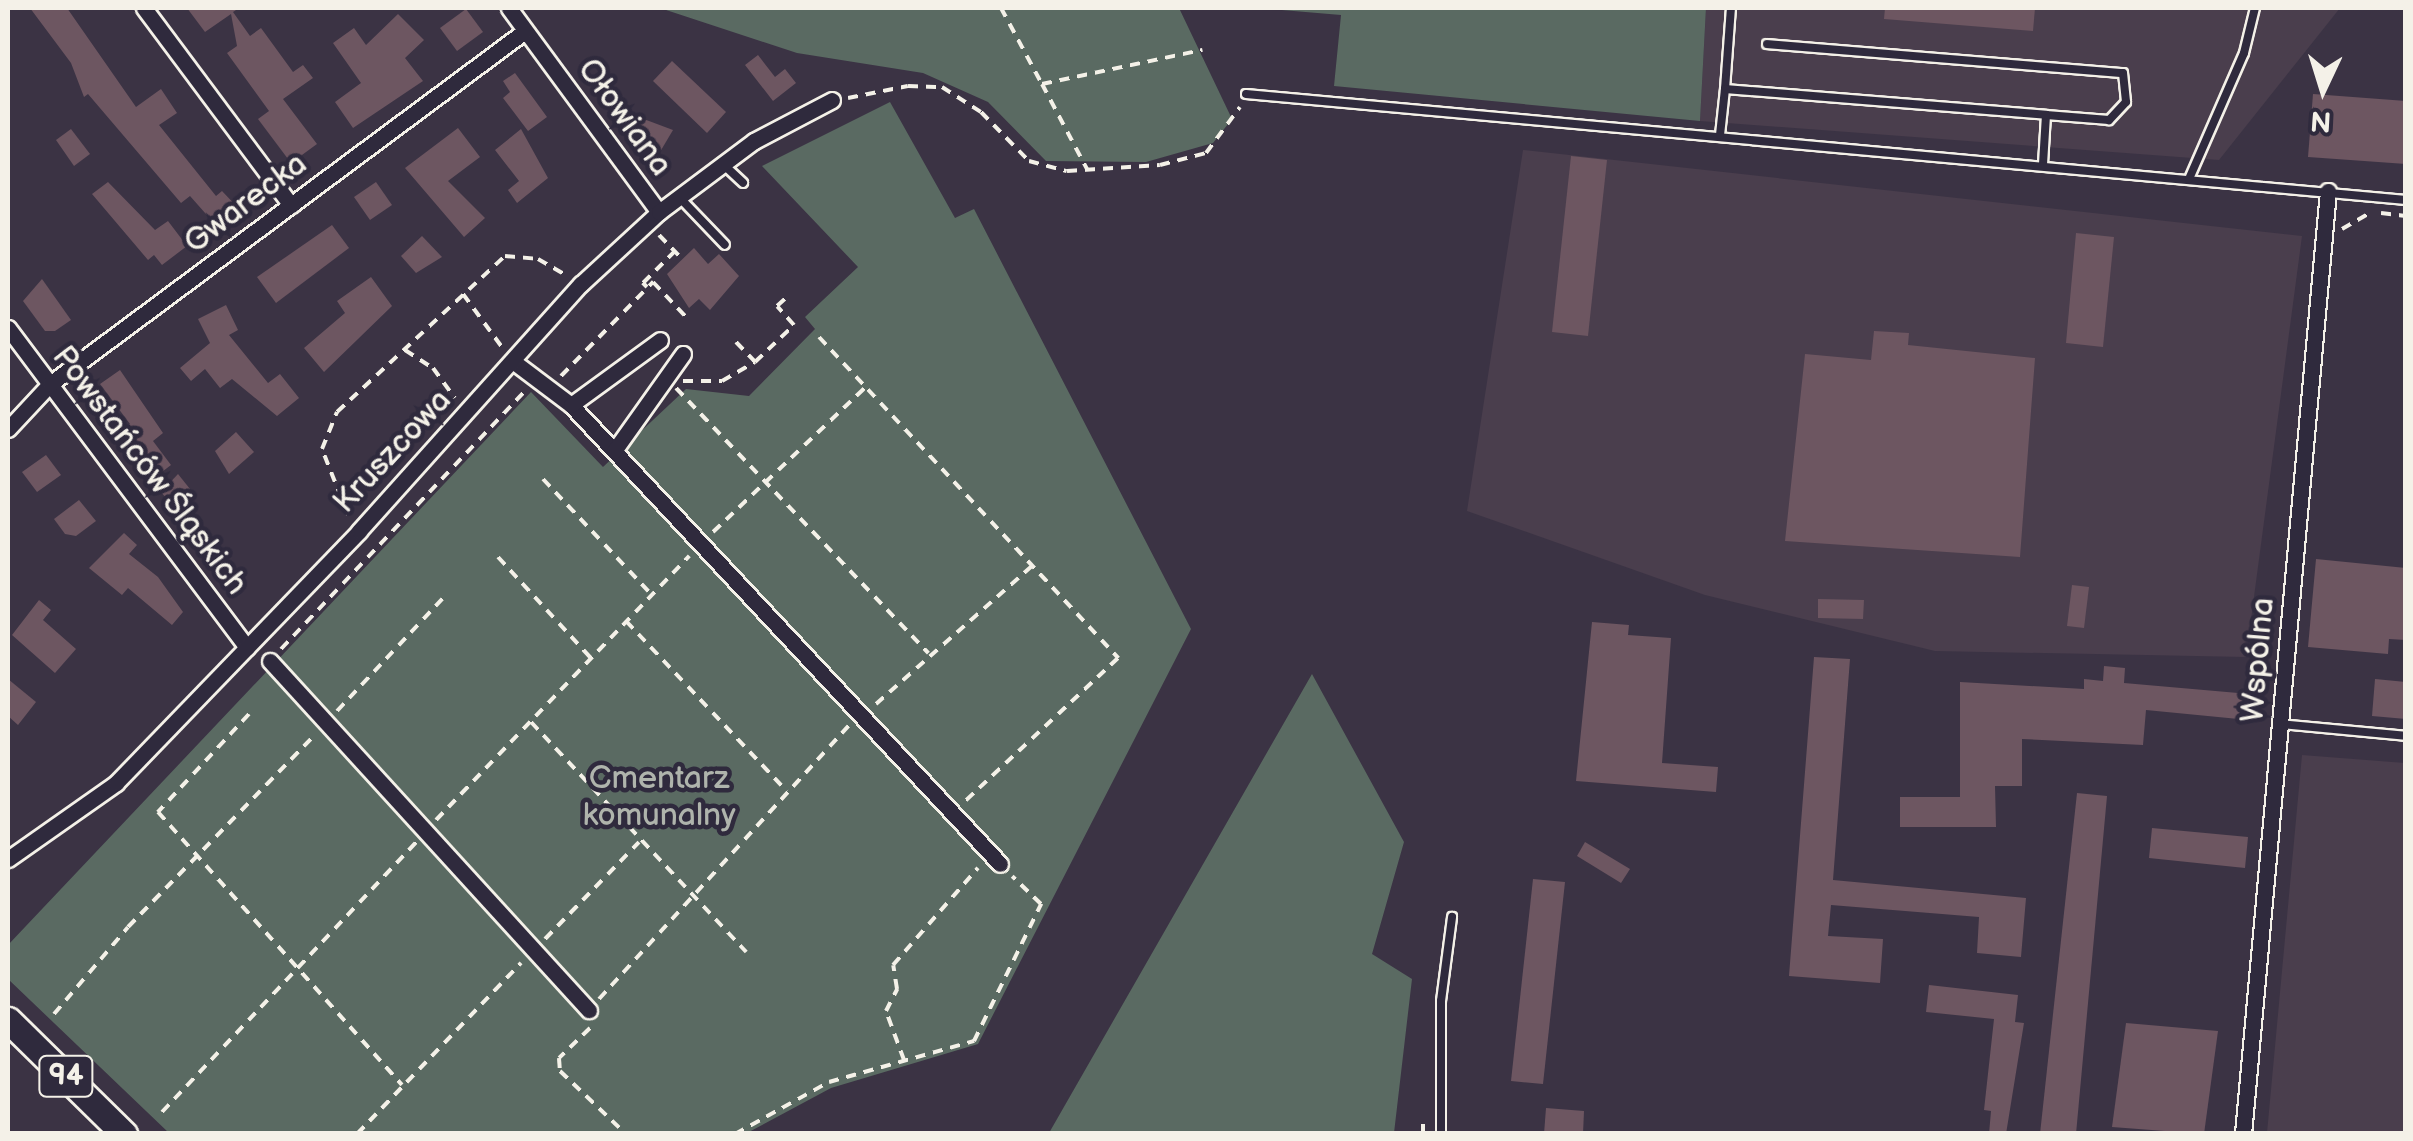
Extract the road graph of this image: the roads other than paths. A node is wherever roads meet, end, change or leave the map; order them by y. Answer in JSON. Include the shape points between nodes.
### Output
{"nodes":[{"id":1,"x":144,"y":8,"type":"edge"},
{"id":2,"x":508,"y":8,"type":"edge"},
{"id":3,"x":1731,"y":8,"type":"edge"},
{"id":4,"x":2254,"y":8,"type":"edge"},
{"id":5,"x":525,"y":30,"type":"junction"},
{"id":6,"x":1767,"y":44,"type":"dead end"},
{"id":7,"x":1725,"y":90,"type":"junction"},
{"id":8,"x":1246,"y":94,"type":"road end"},
{"id":9,"x":832,"y":100,"type":"road end"},
{"id":10,"x":2046,"y":115,"type":"junction"},
{"id":11,"x":1720,"y":135,"type":"junction"},
{"id":12,"x":724,"y":164,"type":"junction"},
{"id":13,"x":2043,"y":164,"type":"junction"},
{"id":14,"x":2189,"y":179,"type":"junction"},
{"id":15,"x":744,"y":183,"type":"dead end"},
{"id":16,"x":2328,"y":192,"type":"junction"},
{"id":17,"x":679,"y":197,"type":"junction"},
{"id":18,"x":2406,"y":200,"type":"edge"},
{"id":19,"x":291,"y":205,"type":"junction"},
{"id":20,"x":659,"y":212,"type":"junction"},
{"id":21,"x":725,"y":245,"type":"dead end"},
{"id":22,"x":8,"y":328,"type":"edge"},
{"id":23,"x":660,"y":340,"type":"dead end"},
{"id":24,"x":683,"y":354,"type":"dead end"},
{"id":25,"x":514,"y":362,"type":"junction"},
{"id":26,"x":50,"y":384,"type":"junction"},
{"id":27,"x":571,"y":405,"type":"junction"},
{"id":28,"x":8,"y":429,"type":"edge"},
{"id":29,"x":614,"y":451,"type":"junction"},
{"id":30,"x":247,"y":647,"type":"junction"},
{"id":31,"x":270,"y":661,"type":"road end"},
{"id":32,"x":2280,"y":724,"type":"junction"},
{"id":33,"x":2406,"y":736,"type":"edge"},
{"id":34,"x":8,"y":859,"type":"edge"},
{"id":35,"x":995,"y":859,"type":"road end"},
{"id":36,"x":1452,"y":916,"type":"dead end"},
{"id":37,"x":589,"y":1010,"type":"road end"},
{"id":38,"x":8,"y":1020,"type":"edge"},
{"id":39,"x":124,"y":1134,"type":"edge"},
{"id":40,"x":1441,"y":1134,"type":"edge"},
{"id":41,"x":2243,"y":1134,"type":"edge"}],
"edges":[{"from":1,"to":19,"type":"street"},
{"from":2,"to":5,"type":"street","name":"Ołowiana"},
{"from":3,"to":7,"type":"lane"},
{"from":4,"to":14,"type":"lane","via":[[2244,53]]},
{"from":5,"to":19,"type":"street","name":"Gwarecka"},
{"from":5,"to":20,"type":"street","name":"Ołowiana"},
{"from":6,"to":10,"type":"lane","via":[[2123,74],[2126,102],[2109,120]]},
{"from":7,"to":10,"type":"lane"},
{"from":7,"to":11,"type":"lane"},
{"from":8,"to":11,"type":"lane"},
{"from":9,"to":12,"type":"street","name":"Kruszcowa"},
{"from":10,"to":13,"type":"lane"},
{"from":11,"to":13,"type":"lane"},
{"from":12,"to":15,"type":"lane"},
{"from":12,"to":17,"type":"street","name":"Kruszcowa"},
{"from":13,"to":14,"type":"lane"},
{"from":14,"to":16,"type":"lane"},
{"from":16,"to":18,"type":"lane"},
{"from":16,"to":32,"type":"street","name":"Wspólna"},
{"from":17,"to":20,"type":"street","name":"Kruszcowa"},
{"from":17,"to":21,"type":"lane"},
{"from":19,"to":26,"type":"street","name":"Gwarecka"},
{"from":20,"to":25,"type":"street","name":"Kruszcowa","via":[[581,284]]},
{"from":22,"to":26,"type":"street","name":"Powstańców Śląskich"},
{"from":23,"to":27,"type":"street"},
{"from":24,"to":29,"type":"street"},
{"from":25,"to":27,"type":"street"},
{"from":25,"to":30,"type":"street","name":"Kruszcowa"},
{"from":26,"to":28,"type":"street","name":"Gwarecka"},
{"from":26,"to":30,"type":"street","name":"Powstańców Śląskich"},
{"from":27,"to":29,"type":"street"},
{"from":29,"to":35,"type":"street"},
{"from":30,"to":34,"type":"street","name":"Kruszcowa","via":[[116,784]]},
{"from":31,"to":37,"type":"street"},
{"from":32,"to":33,"type":"lane"},
{"from":32,"to":41,"type":"street","name":"Wspólna"},
{"from":36,"to":40,"type":"lane","via":[[1441,1001]]},
{"from":38,"to":39,"type":"main road","number":"94"}]}
